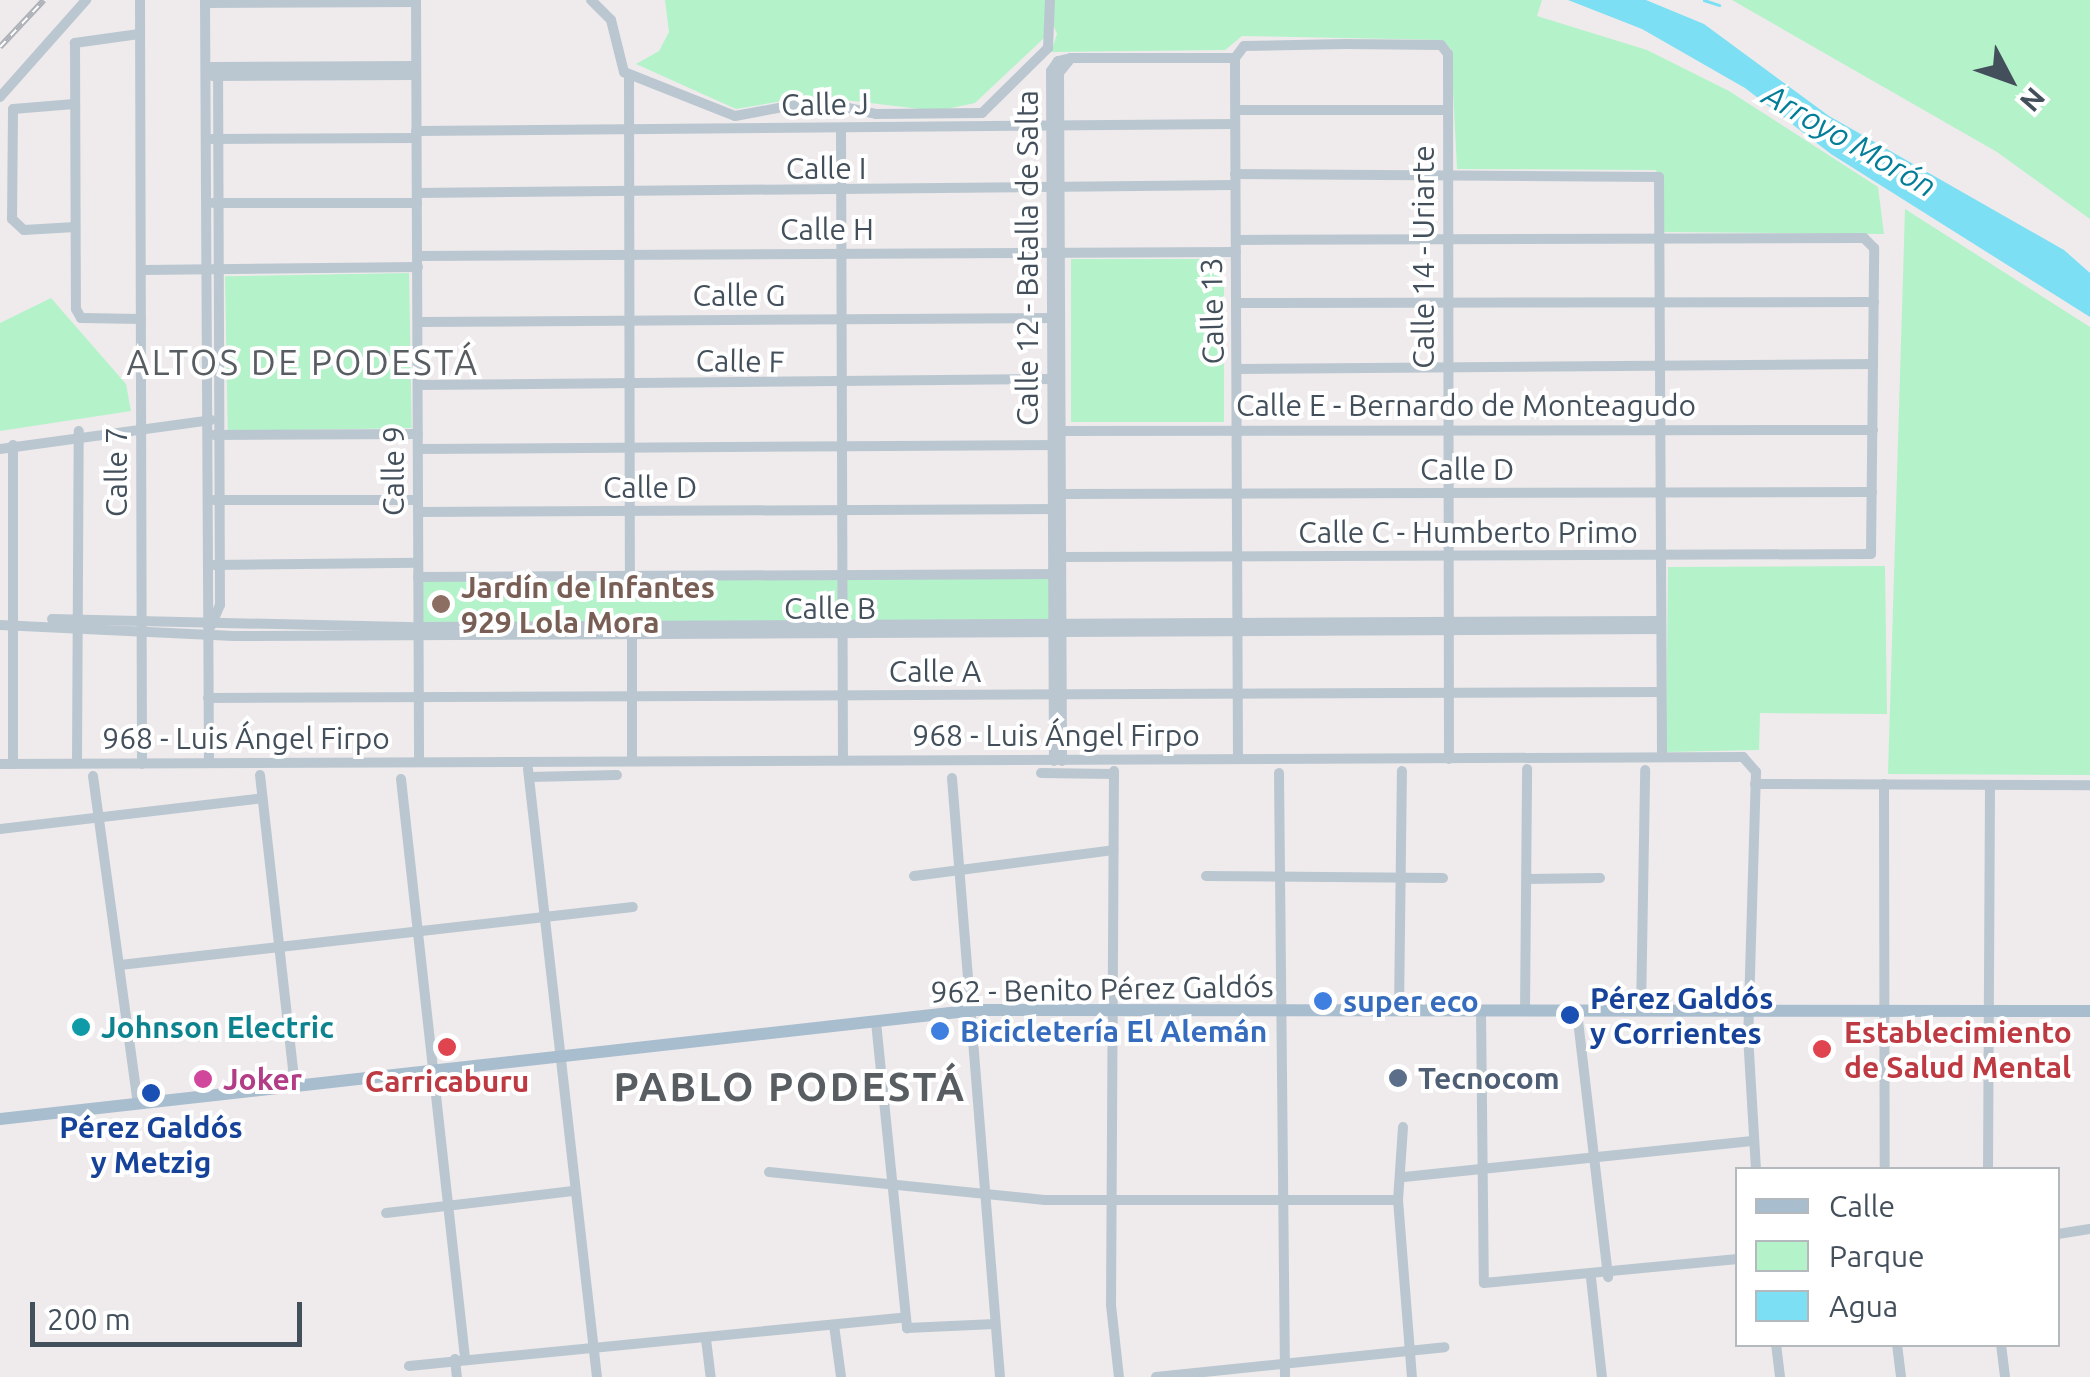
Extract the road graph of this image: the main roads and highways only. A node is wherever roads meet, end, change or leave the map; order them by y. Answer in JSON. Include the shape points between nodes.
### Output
{"nodes":[{"id":1,"x":2090,"y":1011,"type":"edge"},
{"id":2,"x":0,"y":1119,"type":"edge"}],
"edges":[{"from":1,"to":2,"type":"main road","name":"962 - Benito Pérez Galdós","via":[[978,1010]]}]}
